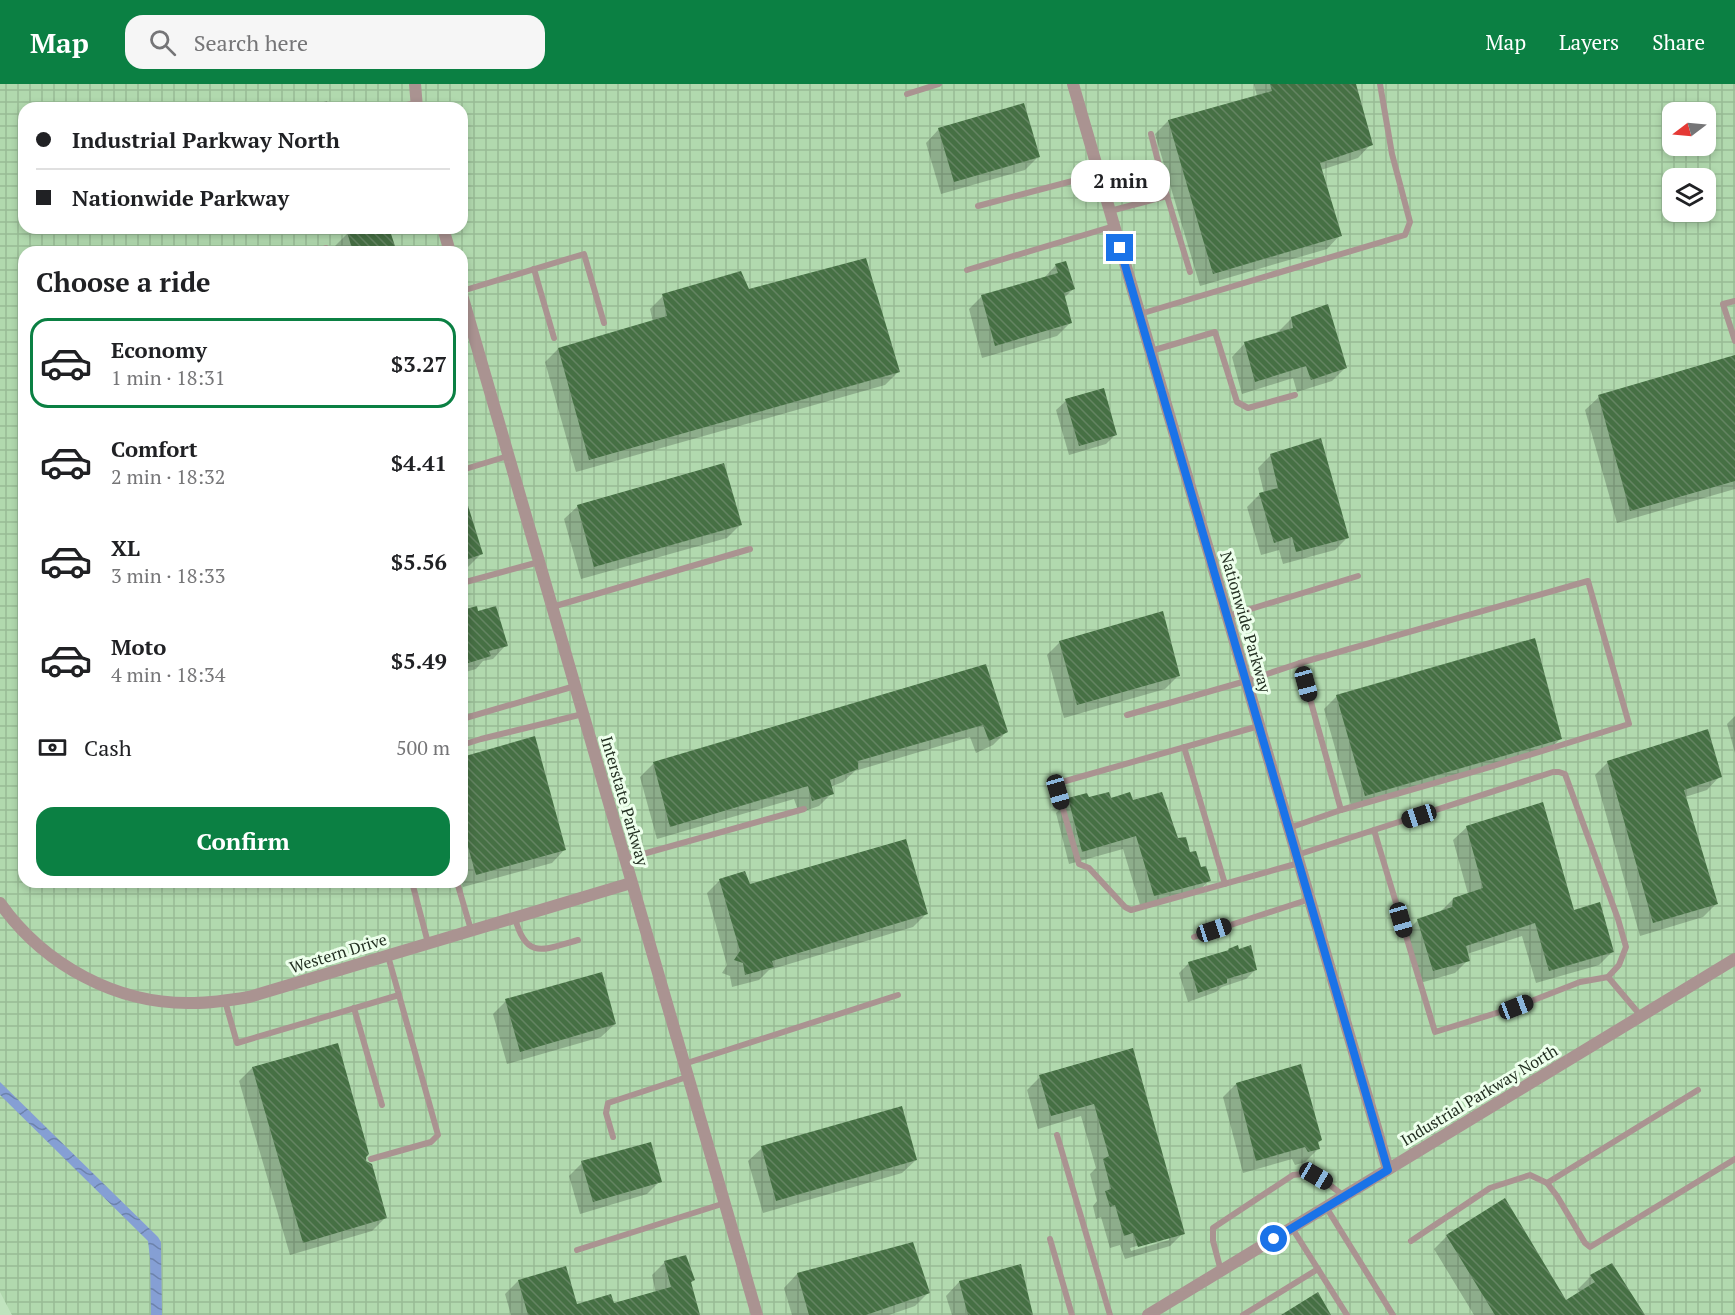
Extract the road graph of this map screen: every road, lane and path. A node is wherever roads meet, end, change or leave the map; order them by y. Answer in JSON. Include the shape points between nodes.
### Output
{"nodes":[{"id":1,"x":415,"y":84,"type":"edge"},
{"id":2,"x":939,"y":84,"type":"edge"},
{"id":3,"x":1073,"y":84,"type":"edge"},
{"id":4,"x":1380,"y":84,"type":"edge"},
{"id":5,"x":907,"y":94,"type":"dead end"},
{"id":6,"x":416,"y":102,"type":"edge"},
{"id":7,"x":1151,"y":134,"type":"dead end"},
{"id":8,"x":1099,"y":174,"type":"junction"},
{"id":9,"x":1167,"y":196,"type":"junction"},
{"id":10,"x":978,"y":206,"type":"dead end"},
{"id":11,"x":1110,"y":211,"type":"junction"},
{"id":12,"x":1114,"y":226,"type":"junction"},
{"id":13,"x":534,"y":269,"type":"junction"},
{"id":14,"x":967,"y":270,"type":"dead end"},
{"id":15,"x":1190,"y":272,"type":"dead end"},
{"id":16,"x":468,"y":291,"type":"edge"},
{"id":17,"x":1735,"y":301,"type":"edge"},
{"id":18,"x":1140,"y":314,"type":"junction"},
{"id":19,"x":468,"y":323,"type":"edge"},
{"id":20,"x":604,"y":323,"type":"dead end"},
{"id":21,"x":554,"y":338,"type":"dead end"},
{"id":22,"x":1735,"y":341,"type":"edge"},
{"id":23,"x":1150,"y":351,"type":"junction"},
{"id":24,"x":1295,"y":395,"type":"dead end"},
{"id":25,"x":508,"y":456,"type":"junction"},
{"id":26,"x":468,"y":468,"type":"edge"},
{"id":27,"x":750,"y":549,"type":"dead end"},
{"id":28,"x":539,"y":562,"type":"junction"},
{"id":29,"x":1358,"y":576,"type":"dead end"},
{"id":30,"x":468,"y":581,"type":"edge"},
{"id":31,"x":552,"y":607,"type":"junction"},
{"id":32,"x":1228,"y":616,"type":"junction"},
{"id":33,"x":1300,"y":663,"type":"junction"},
{"id":34,"x":1246,"y":681,"type":"junction"},
{"id":35,"x":575,"y":686,"type":"junction"},
{"id":36,"x":583,"y":714,"type":"junction"},
{"id":37,"x":1127,"y":715,"type":"dead end"},
{"id":38,"x":468,"y":717,"type":"edge"},
{"id":39,"x":1259,"y":726,"type":"junction"},
{"id":40,"x":468,"y":744,"type":"edge"},
{"id":41,"x":1184,"y":747,"type":"junction"},
{"id":42,"x":804,"y":809,"type":"dead end"},
{"id":43,"x":1341,"y":810,"type":"junction"},
{"id":44,"x":1289,"y":828,"type":"junction"},
{"id":45,"x":1374,"y":830,"type":"junction"},
{"id":46,"x":624,"y":859,"type":"junction"},
{"id":47,"x":1298,"y":859,"type":"junction"},
{"id":48,"x":631,"y":883,"type":"junction"},
{"id":49,"x":1225,"y":884,"type":"junction"},
{"id":50,"x":414,"y":888,"type":"edge"},
{"id":51,"x":459,"y":888,"type":"edge"},
{"id":52,"x":1310,"y":899,"type":"junction"},
{"id":53,"x":0,"y":903,"type":"edge"},
{"id":54,"x":515,"y":918,"type":"junction"},
{"id":55,"x":471,"y":931,"type":"junction"},
{"id":56,"x":1194,"y":937,"type":"dead end"},
{"id":57,"x":578,"y":940,"type":"dead end"},
{"id":58,"x":428,"y":944,"type":"junction"},
{"id":59,"x":388,"y":955,"type":"junction"},
{"id":60,"x":1735,"y":959,"type":"edge"},
{"id":61,"x":1608,"y":977,"type":"junction"},
{"id":62,"x":399,"y":995,"type":"junction"},
{"id":63,"x":898,"y":995,"type":"dead end"},
{"id":64,"x":225,"y":1001,"type":"junction"},
{"id":65,"x":354,"y":1008,"type":"junction"},
{"id":66,"x":1641,"y":1016,"type":"junction"},
{"id":67,"x":683,"y":1065,"type":"junction"},
{"id":68,"x":687,"y":1077,"type":"junction"},
{"id":69,"x":1698,"y":1090,"type":"dead end"},
{"id":70,"x":382,"y":1106,"type":"dead end"},
{"id":71,"x":1057,"y":1135,"type":"dead end"},
{"id":72,"x":613,"y":1137,"type":"dead end"},
{"id":73,"x":371,"y":1159,"type":"dead end"},
{"id":74,"x":1735,"y":1159,"type":"edge"},
{"id":75,"x":1388,"y":1170,"type":"junction"},
{"id":76,"x":1547,"y":1183,"type":"junction"},
{"id":77,"x":1345,"y":1196,"type":"junction"},
{"id":78,"x":726,"y":1203,"type":"junction"},
{"id":79,"x":1326,"y":1207,"type":"junction"},
{"id":80,"x":1292,"y":1228,"type":"junction"},
{"id":81,"x":1050,"y":1239,"type":"dead end"},
{"id":82,"x":1411,"y":1241,"type":"dead end"},
{"id":83,"x":577,"y":1250,"type":"dead end"},
{"id":84,"x":1318,"y":1269,"type":"junction"},
{"id":85,"x":1221,"y":1271,"type":"junction"},
{"id":86,"x":757,"y":1315,"type":"edge"},
{"id":87,"x":1072,"y":1315,"type":"edge"},
{"id":88,"x":1110,"y":1315,"type":"edge"},
{"id":89,"x":1148,"y":1315,"type":"edge"},
{"id":90,"x":1243,"y":1315,"type":"edge"},
{"id":91,"x":1347,"y":1315,"type":"edge"},
{"id":92,"x":1393,"y":1315,"type":"edge"}],
"edges":[{"from":1,"to":6,"type":"street"},
{"from":2,"to":5,"type":"lane"},
{"from":3,"to":8,"type":"street","name":"Nationwide Parkway"},
{"from":4,"to":18,"type":"lane","via":[[1392,154],[1410,222],[1405,235]]},
{"from":7,"to":9,"type":"lane"},
{"from":8,"to":10,"type":"lane"},
{"from":8,"to":11,"type":"street","name":"Nationwide Parkway"},
{"from":9,"to":11,"type":"lane"},
{"from":9,"to":15,"type":"lane"},
{"from":11,"to":12,"type":"street","name":"Nationwide Parkway"},
{"from":12,"to":14,"type":"lane"},
{"from":12,"to":18,"type":"street","name":"Nationwide Parkway"},
{"from":13,"to":16,"type":"lane"},
{"from":13,"to":20,"type":"lane","via":[[584,254]]},
{"from":13,"to":21,"type":"lane"},
{"from":17,"to":22,"type":"lane","via":[[1723,304]]},
{"from":18,"to":23,"type":"street","name":"Nationwide Parkway"},
{"from":19,"to":25,"type":"street","name":"Interstate Parkway"},
{"from":23,"to":24,"type":"lane","via":[[1215,332],[1237,402],[1248,408]]},
{"from":23,"to":32,"type":"street","name":"Nationwide Parkway"},
{"from":25,"to":26,"type":"lane"},
{"from":25,"to":28,"type":"street","name":"Interstate Parkway"},
{"from":27,"to":31,"type":"lane"},
{"from":28,"to":30,"type":"lane"},
{"from":28,"to":31,"type":"street","name":"Interstate Parkway"},
{"from":29,"to":32,"type":"lane"},
{"from":31,"to":35,"type":"street","name":"Interstate Parkway"},
{"from":32,"to":34,"type":"street","name":"Nationwide Parkway"},
{"from":33,"to":34,"type":"lane"},
{"from":33,"to":43,"type":"lane"},
{"from":33,"to":43,"type":"lane","via":[[1588,581],[1629,724]]},
{"from":34,"to":37,"type":"lane"},
{"from":34,"to":39,"type":"street","name":"Nationwide Parkway"},
{"from":35,"to":36,"type":"street","name":"Interstate Parkway"},
{"from":35,"to":38,"type":"lane"},
{"from":36,"to":40,"type":"lane"},
{"from":36,"to":46,"type":"street","name":"Interstate Parkway"},
{"from":39,"to":41,"type":"lane"},
{"from":39,"to":44,"type":"street","name":"Nationwide Parkway"},
{"from":41,"to":49,"type":"lane"},
{"from":41,"to":49,"type":"lane","via":[[1062,782],[1058,792],[1079,864],[1089,868],[1131,910]]},
{"from":42,"to":46,"type":"lane"},
{"from":43,"to":44,"type":"lane"},
{"from":44,"to":47,"type":"street","name":"Nationwide Parkway"},
{"from":45,"to":47,"type":"lane"},
{"from":45,"to":61,"type":"lane","via":[[1435,1032],[1580,982]]},
{"from":45,"to":61,"type":"lane","via":[[1553,772],[1565,774],[1626,947],[1619,965]]},
{"from":46,"to":48,"type":"street","name":"Interstate Parkway"},
{"from":47,"to":49,"type":"lane"},
{"from":47,"to":52,"type":"street","name":"Nationwide Parkway"},
{"from":48,"to":54,"type":"street","name":"Western Drive"},
{"from":48,"to":67,"type":"street","name":"Interstate Parkway"},
{"from":50,"to":58,"type":"lane"},
{"from":51,"to":55,"type":"lane"},
{"from":52,"to":56,"type":"lane"},
{"from":52,"to":75,"type":"street","name":"Nationwide Parkway"},
{"from":53,"to":64,"type":"street","name":"Western Drive","via":[[10,918],[56,961],[102,986],[174,1003]]},
{"from":54,"to":55,"type":"street","name":"Western Drive"},
{"from":54,"to":57,"type":"lane","via":[[519,934],[532,947],[551,948]]},
{"from":55,"to":58,"type":"street","name":"Western Drive"},
{"from":58,"to":59,"type":"street","name":"Western Drive"},
{"from":59,"to":62,"type":"lane"},
{"from":59,"to":64,"type":"street","name":"Western Drive"},
{"from":60,"to":66,"type":"street","name":"Industrial Parkway North"},
{"from":61,"to":66,"type":"lane"},
{"from":62,"to":65,"type":"lane"},
{"from":62,"to":73,"type":"lane","via":[[438,1135],[431,1142]]},
{"from":63,"to":67,"type":"lane"},
{"from":64,"to":65,"type":"lane","via":[[237,1043]]},
{"from":65,"to":70,"type":"lane"},
{"from":66,"to":75,"type":"street","name":"Industrial Parkway North"},
{"from":67,"to":68,"type":"street","name":"Interstate Parkway"},
{"from":68,"to":72,"type":"lane","via":[[608,1103],[606,1113]]},
{"from":68,"to":78,"type":"street","name":"Interstate Parkway"},
{"from":69,"to":76,"type":"lane"},
{"from":71,"to":88,"type":"lane"},
{"from":74,"to":76,"type":"lane","via":[[1590,1247]]},
{"from":75,"to":77,"type":"street","name":"Industrial Parkway North"},
{"from":76,"to":82,"type":"lane","via":[[1530,1175],[1490,1188]]},
{"from":77,"to":79,"type":"street","name":"Industrial Parkway North"},
{"from":77,"to":85,"type":"lane","via":[[1316,1176],[1293,1175],[1212,1228]]},
{"from":78,"to":83,"type":"lane"},
{"from":78,"to":86,"type":"street","name":"Interstate Parkway"},
{"from":79,"to":80,"type":"street","name":"Industrial Parkway North"},
{"from":79,"to":92,"type":"lane"},
{"from":80,"to":84,"type":"lane"},
{"from":80,"to":85,"type":"street","name":"Industrial Parkway North"},
{"from":81,"to":87,"type":"lane"},
{"from":84,"to":90,"type":"lane"},
{"from":84,"to":91,"type":"lane"},
{"from":85,"to":89,"type":"street","name":"Industrial Parkway North"}]}
